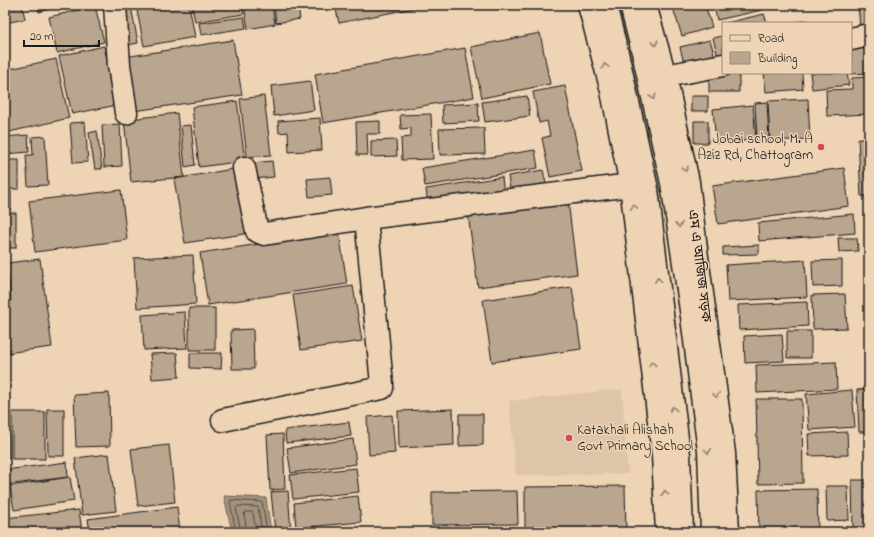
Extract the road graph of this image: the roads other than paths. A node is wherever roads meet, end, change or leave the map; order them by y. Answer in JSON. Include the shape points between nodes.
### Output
{"nodes":[{"id":1,"x":115,"y":5,"type":"edge"},
{"id":2,"x":589,"y":5,"type":"edge"},
{"id":3,"x":605,"y":5,"type":"edge"},
{"id":4,"x":631,"y":5,"type":"edge"},
{"id":5,"x":645,"y":5,"type":"edge"},
{"id":6,"x":869,"y":35,"type":"edge"},
{"id":7,"x":852,"y":39,"type":"edge"},
{"id":8,"x":722,"y":65,"type":"edge"},
{"id":9,"x":665,"y":76,"type":"junction"},
{"id":10,"x":126,"y":113,"type":"dead end"},
{"id":11,"x":244,"y":168,"type":"dead end"},
{"id":12,"x":631,"y":185,"type":"junction"},
{"id":13,"x":366,"y":218,"type":"junction"},
{"id":14,"x":223,"y":420,"type":"dead end"},
{"id":15,"x":667,"y":532,"type":"edge"},
{"id":16,"x":682,"y":532,"type":"edge"},
{"id":17,"x":712,"y":532,"type":"edge"},
{"id":18,"x":728,"y":532,"type":"edge"}],
"edges":[{"from":1,"to":10,"type":"main road"},
{"from":12,"to":2,"type":"main road","one_way":true,"via":[[612,91]]},
{"from":16,"to":3,"type":"main road","one_way":true,"via":[[678,455],[647,189]]},
{"from":4,"to":17,"type":"main road","one_way":true,"via":[[672,183],[709,451]]},
{"from":5,"to":9,"type":"main road","name":"এম এ আজিজ সড়ক","one_way":true},
{"from":6,"to":7,"type":"main road"},
{"from":8,"to":9,"type":"main road"},
{"from":9,"to":18,"type":"main road","name":"এম এ আজিজ সড়ক","one_way":true,"via":[[688,182],[724,453]]},
{"from":11,"to":13,"type":"main road","via":[[257,231],[260,233]]},
{"from":12,"to":13,"type":"main road"},
{"from":15,"to":12,"type":"main road","one_way":true,"via":[[663,455]]},
{"from":13,"to":14,"type":"main road","via":[[382,388]]}]}
